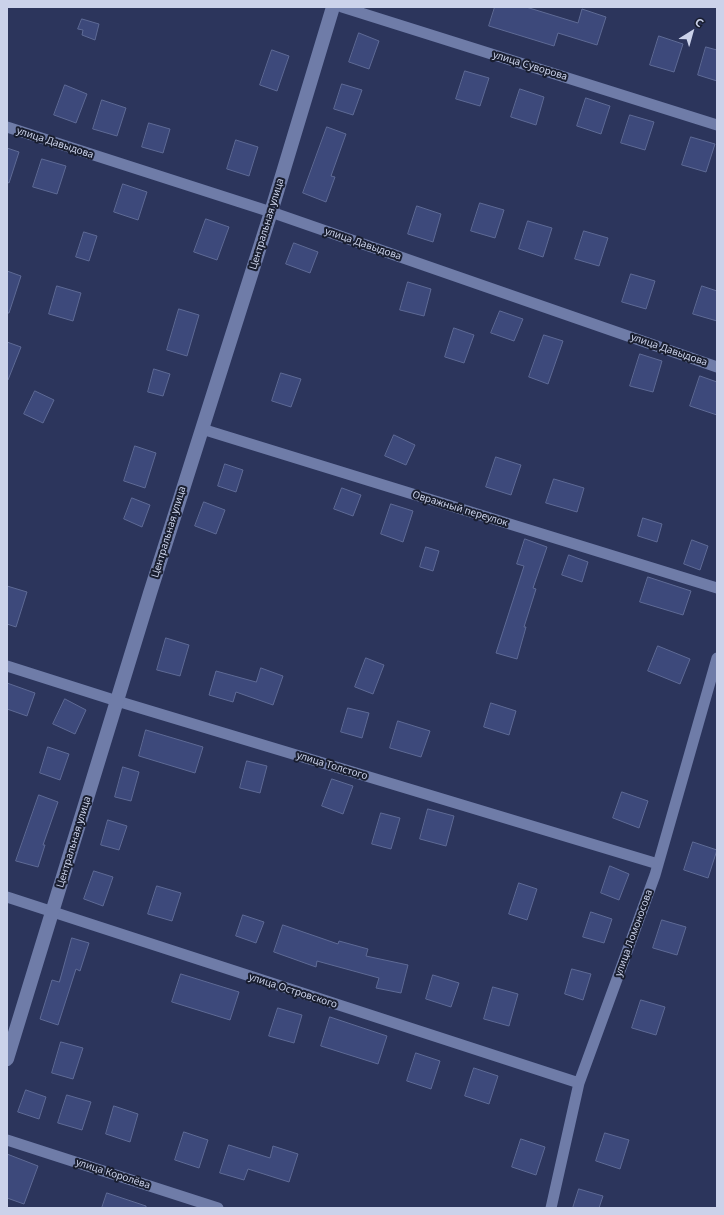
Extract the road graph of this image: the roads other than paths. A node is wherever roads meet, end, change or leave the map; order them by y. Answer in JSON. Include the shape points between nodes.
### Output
{"nodes":[{"id":1,"x":334,"y":7,"type":"edge"},
{"id":2,"x":342,"y":7,"type":"edge"},
{"id":3,"x":717,"y":125,"type":"edge"},
{"id":4,"x":7,"y":127,"type":"edge"},
{"id":5,"x":271,"y":212,"type":"junction"},
{"id":6,"x":717,"y":367,"type":"edge"},
{"id":7,"x":202,"y":429,"type":"junction"},
{"id":8,"x":717,"y":588,"type":"edge"},
{"id":9,"x":717,"y":658,"type":"edge"},
{"id":10,"x":7,"y":666,"type":"edge"},
{"id":11,"x":117,"y":702,"type":"junction"},
{"id":12,"x":658,"y":864,"type":"junction"},
{"id":13,"x":7,"y":897,"type":"edge"},
{"id":14,"x":52,"y":913,"type":"junction"},
{"id":15,"x":7,"y":1059,"type":"edge"},
{"id":16,"x":579,"y":1083,"type":"junction"},
{"id":17,"x":7,"y":1140,"type":"edge"},
{"id":18,"x":218,"y":1208,"type":"edge"},
{"id":19,"x":551,"y":1208,"type":"edge"}],
"edges":[{"from":1,"to":5,"type":"street","name":"Центральная улица"},
{"from":2,"to":3,"type":"street","name":"улица Суворова"},
{"from":4,"to":5,"type":"street","name":"улица Давыдова"},
{"from":5,"to":6,"type":"street","name":"улица Давыдова"},
{"from":5,"to":7,"type":"street","name":"Центральная улица"},
{"from":7,"to":8,"type":"street","name":"Овражный переулок"},
{"from":7,"to":11,"type":"street","name":"Центральная улица"},
{"from":9,"to":12,"type":"street","name":"улица Ломоносова"},
{"from":10,"to":11,"type":"street","name":"улица Толстого"},
{"from":11,"to":12,"type":"street","name":"улица Толстого"},
{"from":11,"to":14,"type":"street","name":"Центральная улица"},
{"from":12,"to":16,"type":"street","name":"улица Ломоносова"},
{"from":13,"to":14,"type":"street","name":"улица Островского"},
{"from":14,"to":15,"type":"street","name":"Центральная улица"},
{"from":14,"to":16,"type":"street","name":"улица Островского"},
{"from":16,"to":19,"type":"street","name":"улица Ломоносова"},
{"from":17,"to":18,"type":"street","name":"улица Королёва"}]}
